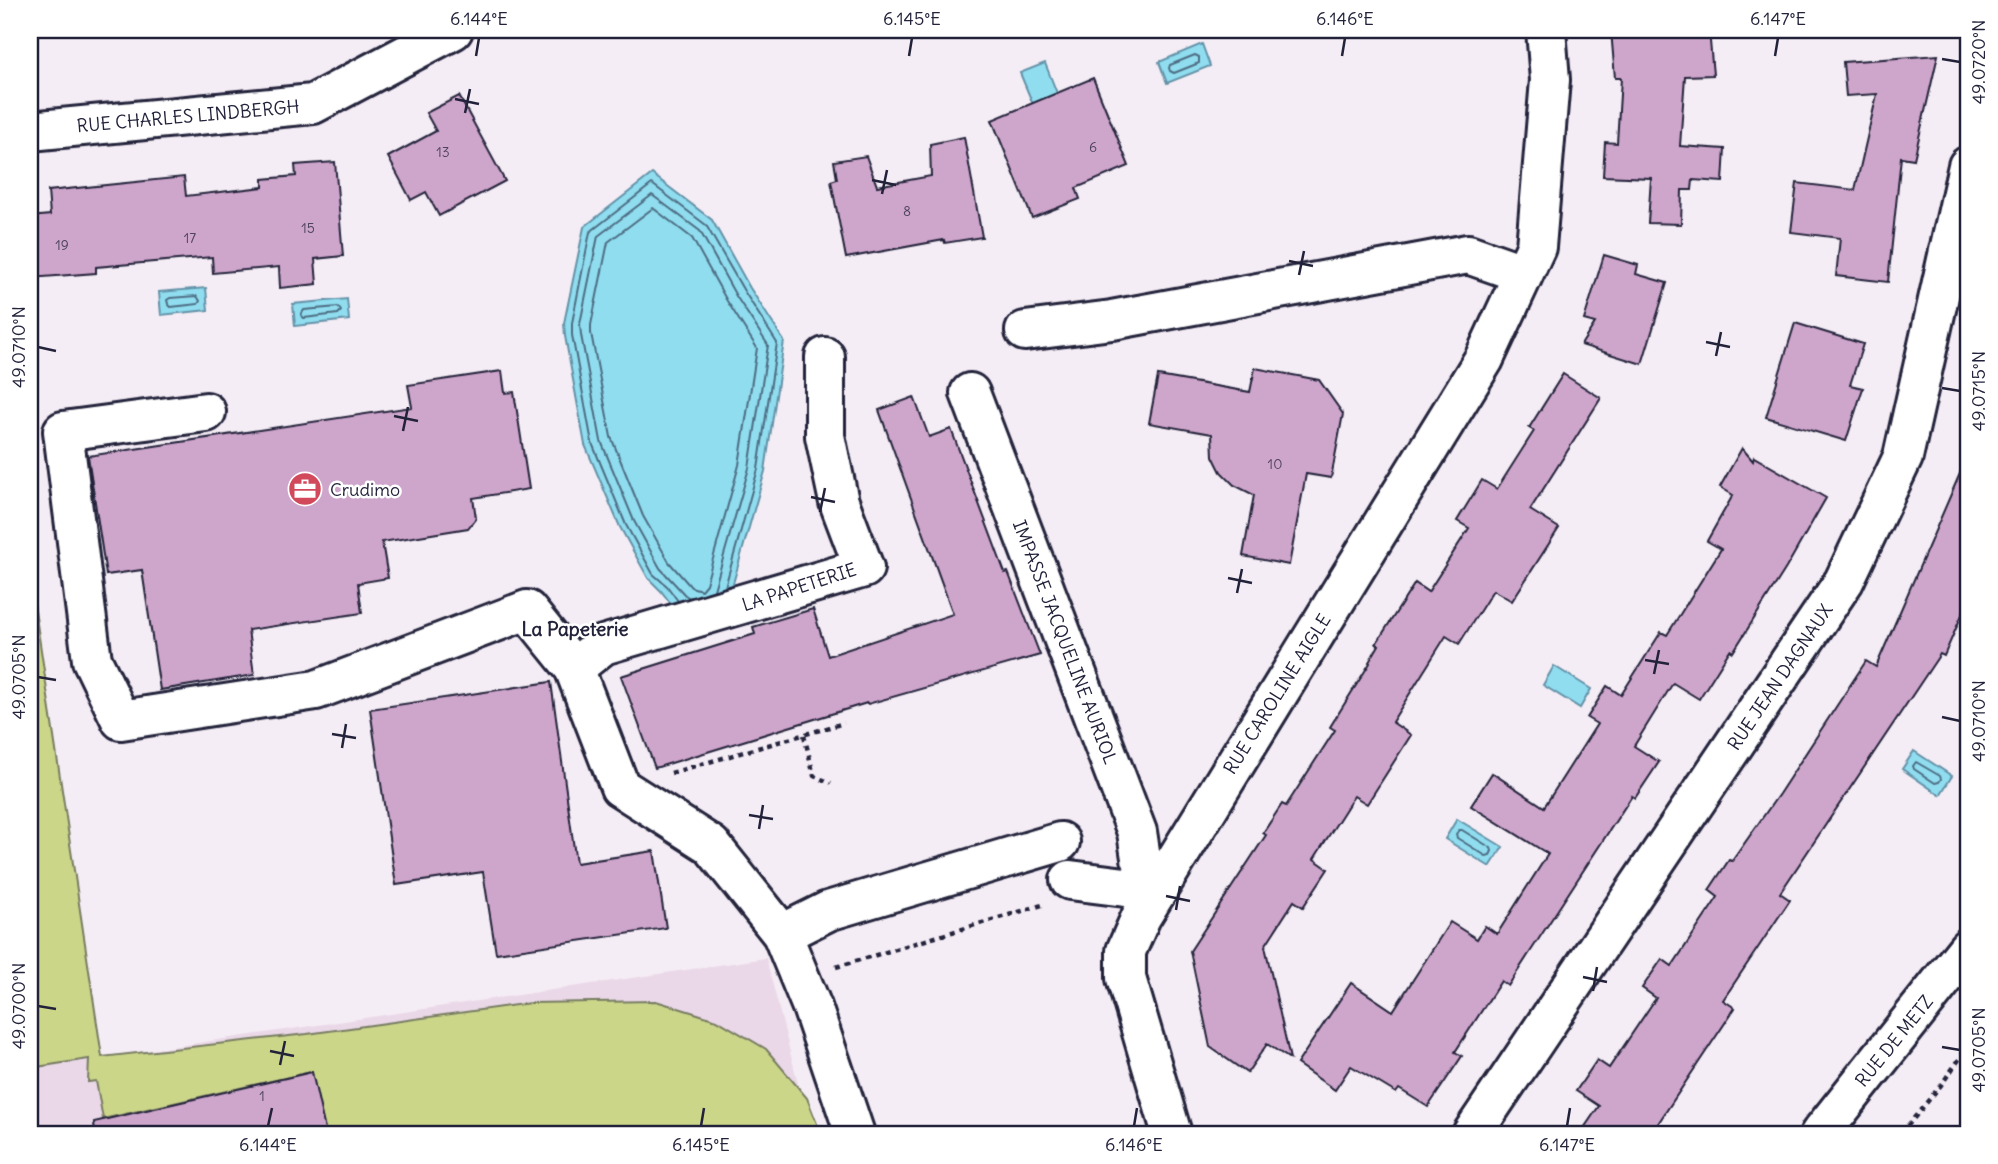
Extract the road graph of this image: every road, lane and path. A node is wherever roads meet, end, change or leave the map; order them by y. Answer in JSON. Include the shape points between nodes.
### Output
{"nodes":[{"id":1,"x":453,"y":30,"type":"edge"},
{"id":2,"x":1546,"y":30,"type":"edge"},
{"id":3,"x":30,"y":131,"type":"edge"},
{"id":4,"x":1968,"y":166,"type":"edge"},
{"id":5,"x":1522,"y":273,"type":"junction"},
{"id":6,"x":1025,"y":331,"type":"dead end"},
{"id":7,"x":825,"y":357,"type":"dead end"},
{"id":8,"x":970,"y":393,"type":"dead end"},
{"id":9,"x":206,"y":412,"type":"dead end"},
{"id":10,"x":575,"y":668,"type":"junction"},
{"id":11,"x":844,"y":723,"type":"dead end"},
{"id":12,"x":804,"y":735,"type":"junction"},
{"id":13,"x":831,"y":783,"type":"dead end"},
{"id":14,"x":620,"y":787,"type":"junction"},
{"id":15,"x":1060,"y":842,"type":"dead end"},
{"id":16,"x":1069,"y":880,"type":"joint"},
{"id":17,"x":1157,"y":891,"type":"junction"},
{"id":18,"x":782,"y":934,"type":"junction"},
{"id":19,"x":1968,"y":948,"type":"edge"},
{"id":20,"x":801,"y":978,"type":"junction"},
{"id":21,"x":1968,"y":1047,"type":"edge"},
{"id":22,"x":855,"y":1134,"type":"edge"},
{"id":23,"x":1172,"y":1134,"type":"edge"},
{"id":24,"x":1472,"y":1134,"type":"edge"},
{"id":25,"x":1820,"y":1134,"type":"edge"},
{"id":26,"x":1901,"y":1134,"type":"edge"}],
"edges":[{"from":1,"to":3,"type":"street","name":"RUE CHARLES LINDBERGH","via":[[313,104]]},
{"from":2,"to":5,"type":"street","name":"RUE CAROLINE AIGLE","via":[[1550,80],[1536,247]]},
{"from":4,"to":24,"type":"street","name":"RUE JEAN DAGNAUX","via":[[1903,457],[1844,581]]},
{"from":5,"to":6,"type":"street","via":[[1468,254],[1112,320]]},
{"from":5,"to":17,"type":"street","name":"RUE CAROLINE AIGLE","via":[[1484,359]]},
{"from":7,"to":10,"type":"street","name":"LA PAPETERIE","via":[[825,436],[839,502],[864,568],[603,645]]},
{"from":8,"to":17,"type":"street","name":"IMPASSE JACQUELINE AURIOL"},
{"from":9,"to":10,"type":"street","via":[[63,431],[92,660],[121,720],[316,690],[527,610]]},
{"from":10,"to":14,"type":"street"},
{"from":11,"to":12,"type":"path"},
{"from":12,"to":13,"type":"path","via":[[814,776]]},
{"from":12,"to":14,"type":"path"},
{"from":14,"to":18,"type":"street","via":[[711,845]]},
{"from":15,"to":18,"type":"street","via":[[828,911]]},
{"from":16,"to":17,"type":"street"},
{"from":16,"to":20,"type":"path","via":[[1053,902]]},
{"from":17,"to":23,"type":"street","name":"RUE CAROLINE AIGLE","via":[[1126,951],[1126,978]]},
{"from":18,"to":20,"type":"street"},
{"from":19,"to":25,"type":"street","name":"RUE DE METZ"},
{"from":20,"to":22,"type":"street"},
{"from":21,"to":26,"type":"path"}]}
